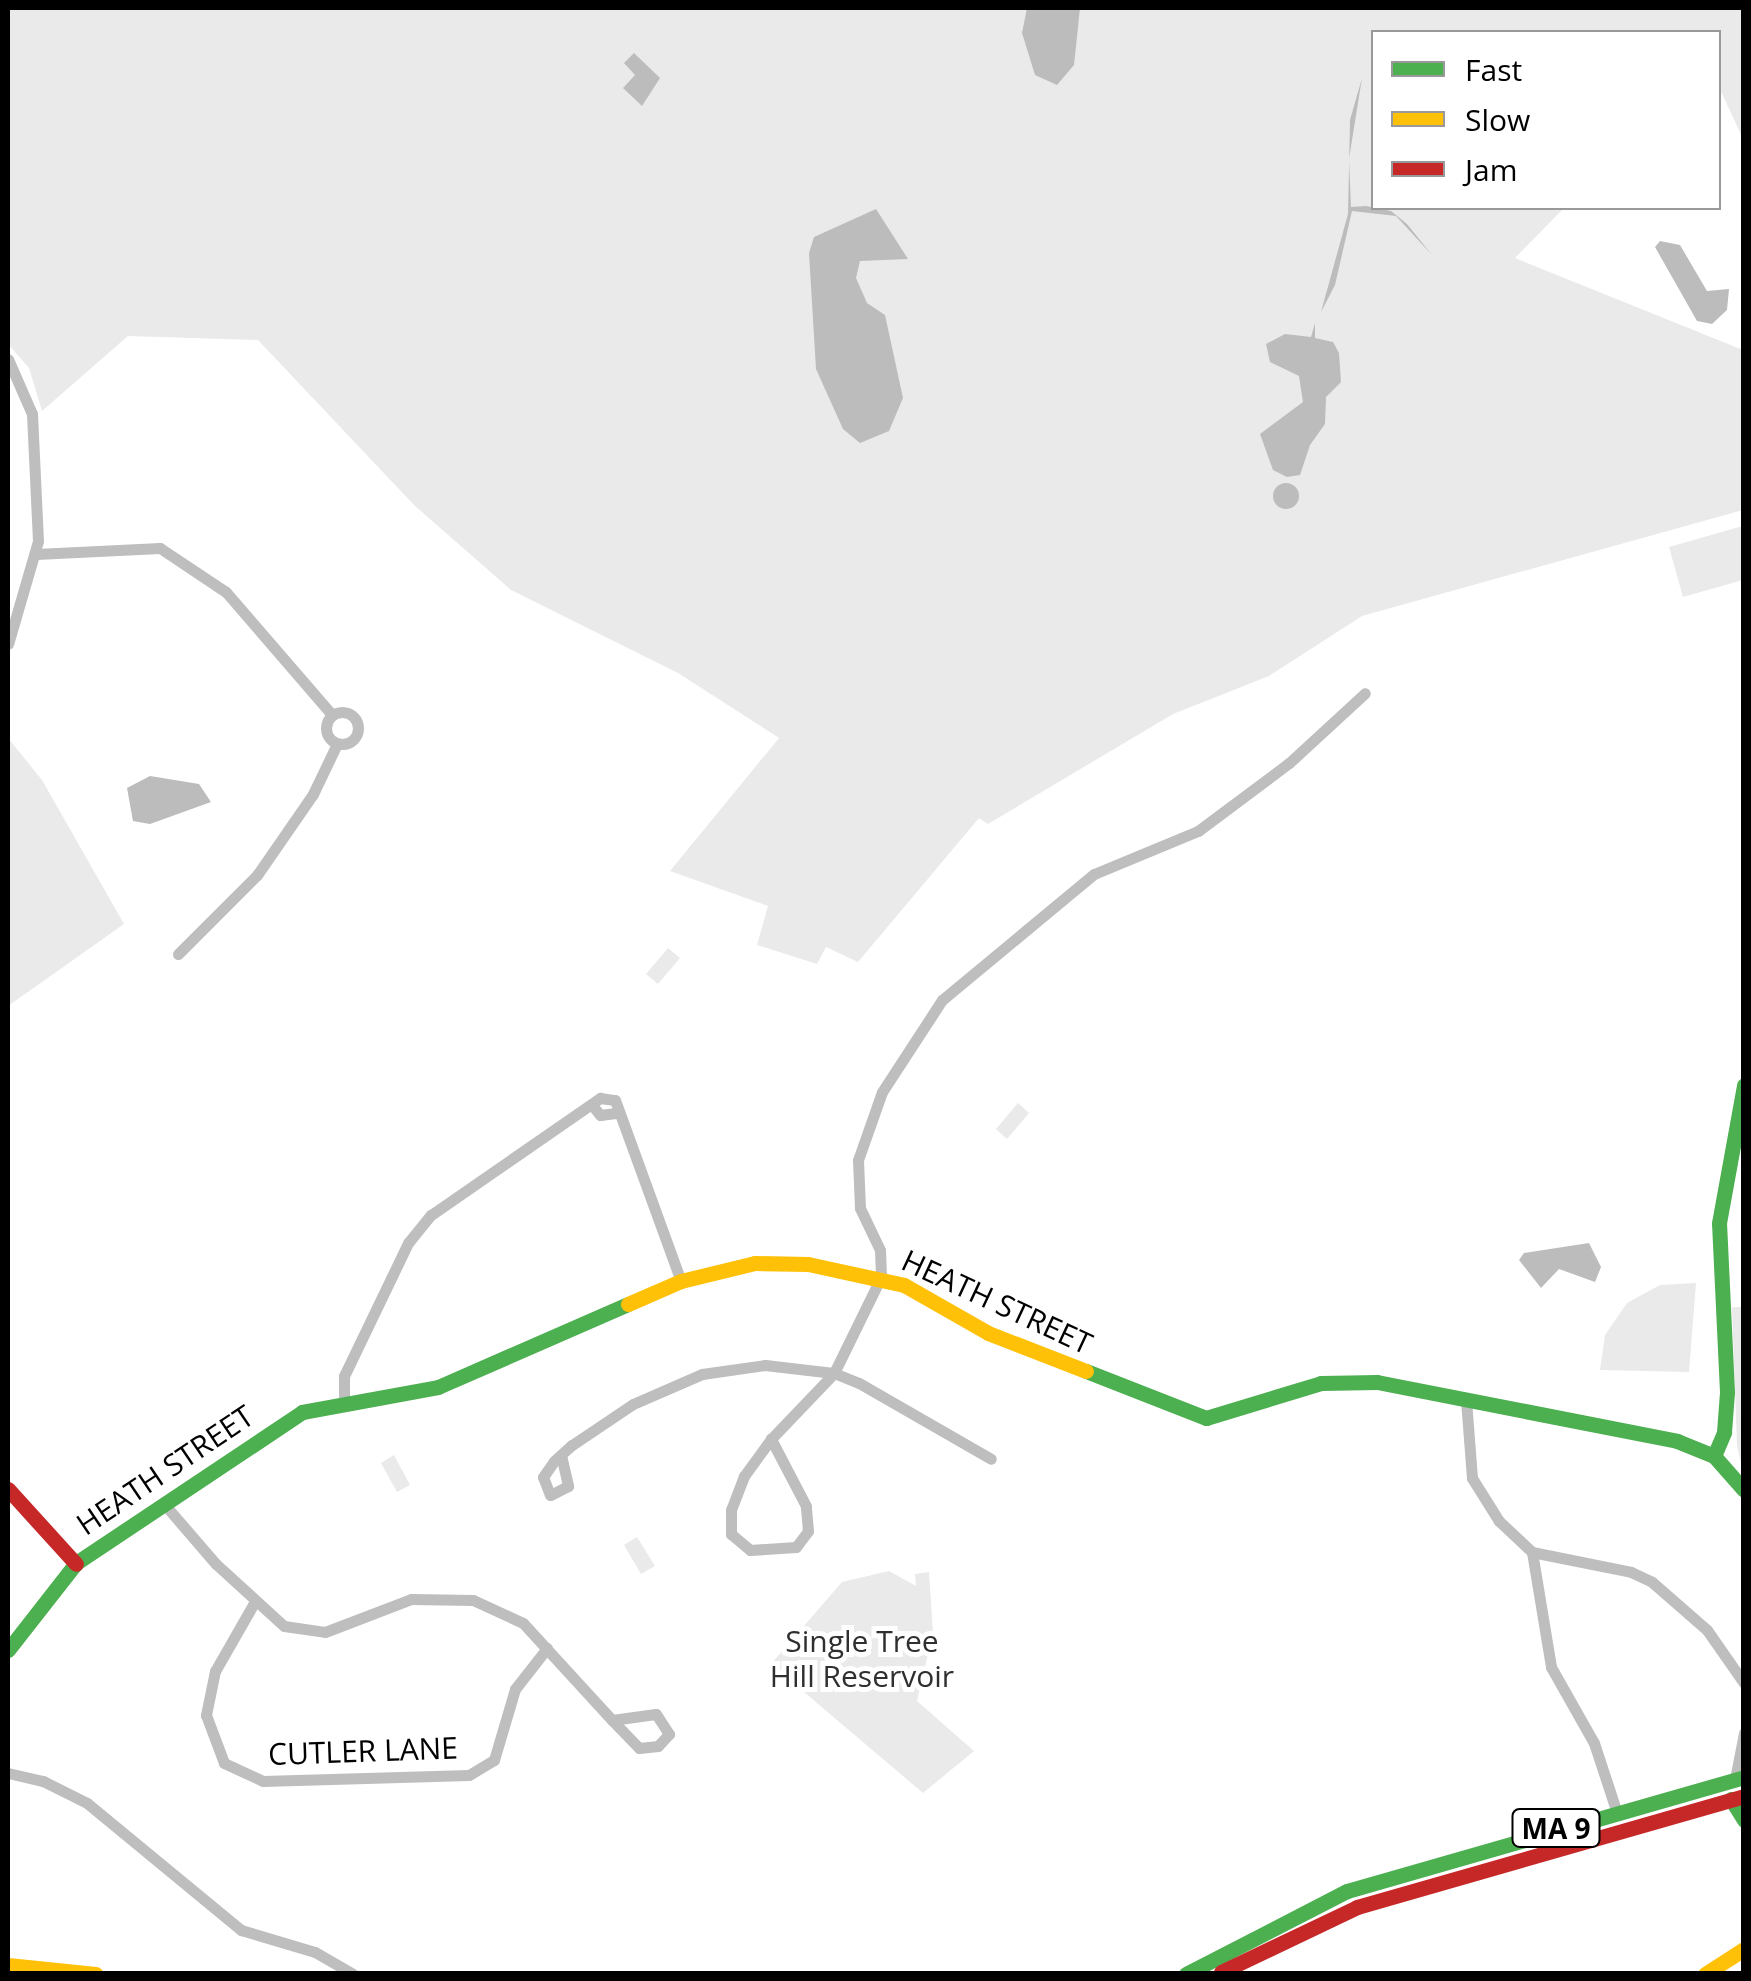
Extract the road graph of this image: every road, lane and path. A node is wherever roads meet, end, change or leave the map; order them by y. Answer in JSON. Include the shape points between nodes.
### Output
{"nodes":[{"id":1,"x":8,"y":359,"type":"edge"},
{"id":2,"x":36,"y":554,"type":"junction"},
{"id":3,"x":8,"y":644,"type":"edge"},
{"id":4,"x":1365,"y":693,"type":"dead end"},
{"id":5,"x":332,"y":715,"type":"junction"},
{"id":6,"x":336,"y":744,"type":"junction"},
{"id":7,"x":178,"y":954,"type":"dead end"},
{"id":8,"x":1744,"y":1085,"type":"edge"},
{"id":9,"x":881,"y":1277,"type":"junction"},
{"id":10,"x":681,"y":1281,"type":"junction"},
{"id":11,"x":834,"y":1373,"type":"junction"},
{"id":12,"x":1466,"y":1400,"type":"junction"},
{"id":13,"x":344,"y":1401,"type":"junction"},
{"id":14,"x":770,"y":1439,"type":"junction"},
{"id":15,"x":561,"y":1456,"type":"dead end"},
{"id":16,"x":1714,"y":1456,"type":"junction"},
{"id":17,"x":990,"y":1459,"type":"dead end"},
{"id":18,"x":8,"y":1490,"type":"edge"},
{"id":19,"x":1744,"y":1490,"type":"edge"},
{"id":20,"x":165,"y":1504,"type":"junction"},
{"id":21,"x":1532,"y":1552,"type":"junction"},
{"id":22,"x":76,"y":1564,"type":"junction"},
{"id":23,"x":254,"y":1603,"type":"junction"},
{"id":24,"x":547,"y":1648,"type":"junction"},
{"id":25,"x":8,"y":1650,"type":"edge"},
{"id":26,"x":1744,"y":1682,"type":"edge"},
{"id":27,"x":612,"y":1720,"type":"junction"},
{"id":28,"x":1744,"y":1734,"type":"edge"},
{"id":29,"x":8,"y":1774,"type":"edge"},
{"id":30,"x":1739,"y":1778,"type":"edge"},
{"id":31,"x":1737,"y":1798,"type":"edge"},
{"id":32,"x":1616,"y":1810,"type":"junction"},
{"id":33,"x":1744,"y":1820,"type":"edge"},
{"id":34,"x":1744,"y":1950,"type":"edge"},
{"id":35,"x":8,"y":1965,"type":"edge"},
{"id":36,"x":352,"y":1973,"type":"edge"},
{"id":37,"x":96,"y":1974,"type":"edge"},
{"id":38,"x":1186,"y":1974,"type":"edge"},
{"id":39,"x":1217,"y":1974,"type":"edge"},
{"id":40,"x":1705,"y":1974,"type":"edge"}],
"edges":[{"from":1,"to":2,"type":"street","via":[[32,414]]},
{"from":2,"to":3,"type":"street"},
{"from":2,"to":5,"type":"street","via":[[160,548],[226,592]]},
{"from":4,"to":9,"type":"street","via":[[1290,762],[1198,830],[1094,874],[942,1000],[882,1092],[858,1160],[857,1194],[880,1250]]},
{"from":5,"to":6,"type":"street","via":[[326,728]]},
{"from":5,"to":6,"type":"street","via":[[348,712],[358,724],[351,742]]},
{"from":6,"to":7,"type":"street","via":[[313,794],[257,876]]},
{"from":8,"to":16,"type":"main road","via":[[1719,1223],[1728,1392]]},
{"from":9,"to":10,"type":"main road","name":"HEATH STREET","via":[[770,1262]]},
{"from":9,"to":11,"type":"street"},
{"from":9,"to":12,"type":"main road","name":"HEATH STREET","via":[[988,1334],[1206,1418],[1337,1381]]},
{"from":10,"to":13,"type":"main road","name":"HEATH STREET","via":[[438,1387]]},
{"from":10,"to":13,"type":"street","via":[[609,1096],[454,1196],[408,1243],[344,1376]]},
{"from":11,"to":14,"type":"street"},
{"from":11,"to":15,"type":"street","via":[[765,1365],[702,1374],[633,1404]]},
{"from":11,"to":17,"type":"street","via":[[884,1394]]},
{"from":12,"to":16,"type":"main road","name":"HEATH STREET","via":[[1661,1437]]},
{"from":12,"to":21,"type":"street","via":[[1472,1478],[1483,1500]]},
{"from":13,"to":20,"type":"main road","name":"HEATH STREET","via":[[302,1412]]},
{"from":14,"to":14,"type":"street","via":[[806,1506],[809,1527],[798,1546],[750,1550],[731,1534],[731,1510]]},
{"from":16,"to":19,"type":"main road","name":"HEATH STREET"},
{"from":18,"to":22,"type":"main road"},
{"from":20,"to":22,"type":"main road","name":"HEATH STREET"},
{"from":20,"to":23,"type":"street"},
{"from":21,"to":26,"type":"street","via":[[1652,1582],[1707,1630]]},
{"from":21,"to":32,"type":"street","via":[[1551,1667],[1594,1743]]},
{"from":22,"to":25,"type":"main road","name":"HEATH STREET"},
{"from":23,"to":24,"type":"street","via":[[284,1626],[318,1633],[411,1599],[473,1600],[509,1614]]},
{"from":23,"to":24,"type":"street","name":"CUTLER LANE","via":[[216,1670],[206,1714],[224,1763],[262,1780],[469,1775],[494,1760],[508,1703]]},
{"from":24,"to":27,"type":"street"},
{"from":27,"to":27,"type":"street","via":[[639,1748],[658,1746],[669,1734],[656,1714]]},
{"from":28,"to":30,"type":"street"},
{"from":29,"to":36,"type":"street","via":[[43,1781],[87,1803],[241,1930],[315,1952]]},
{"from":30,"to":32,"type":"main road","number":"MA 9"},
{"from":31,"to":33,"type":"main road"},
{"from":31,"to":39,"type":"main road","number":"MA 9","via":[[1357,1907]]},
{"from":32,"to":38,"type":"main road","number":"MA 9","via":[[1347,1890]]},
{"from":34,"to":40,"type":"main road"},
{"from":35,"to":37,"type":"main road"}]}
